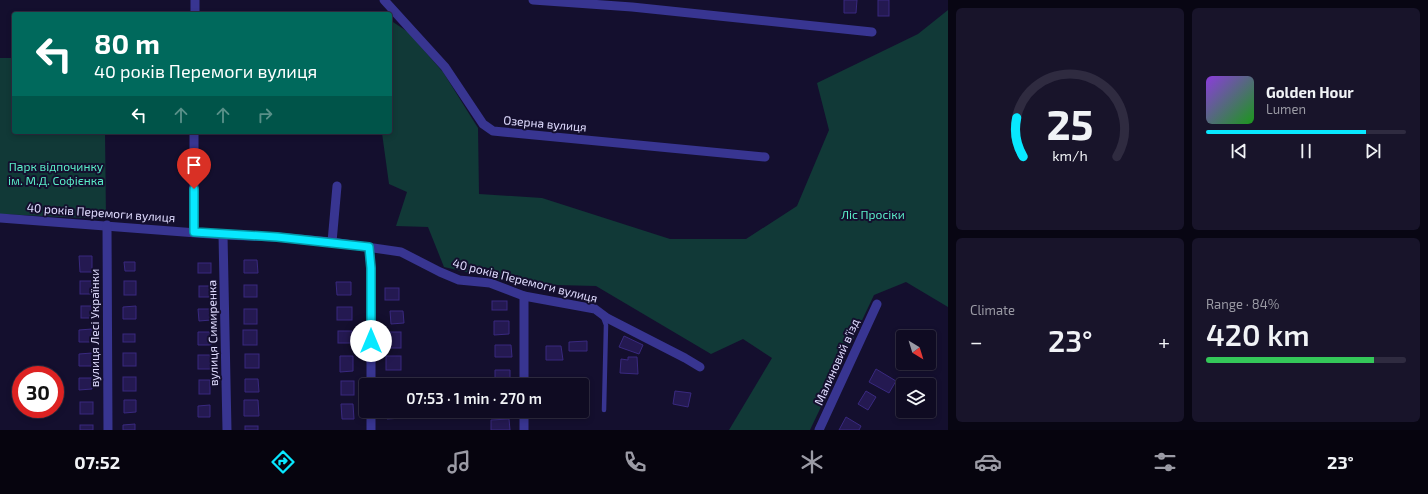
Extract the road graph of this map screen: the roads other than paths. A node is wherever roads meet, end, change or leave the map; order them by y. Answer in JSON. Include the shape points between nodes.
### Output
{"nodes":[{"id":1,"x":195,"y":0,"type":"edge"},
{"id":2,"x":384,"y":0,"type":"edge"},
{"id":3,"x":533,"y":0,"type":"edge"},
{"id":4,"x":195,"y":12,"type":"edge"},
{"id":5,"x":872,"y":32,"type":"dead end"},
{"id":6,"x":194,"y":134,"type":"edge"},
{"id":7,"x":765,"y":157,"type":"dead end"},
{"id":8,"x":337,"y":186,"type":"dead end"},
{"id":9,"x":0,"y":218,"type":"edge"},
{"id":10,"x":107,"y":225,"type":"junction"},
{"id":11,"x":194,"y":232,"type":"junction"},
{"id":12,"x":224,"y":235,"type":"junction"},
{"id":13,"x":332,"y":242,"type":"junction"},
{"id":14,"x":369,"y":247,"type":"junction"},
{"id":15,"x":524,"y":296,"type":"junction"},
{"id":16,"x":877,"y":304,"type":"dead end"},
{"id":17,"x":602,"y":314,"type":"junction"},
{"id":18,"x":700,"y":368,"type":"dead end"},
{"id":19,"x":371,"y":378,"type":"edge"},
{"id":20,"x":524,"y":378,"type":"edge"},
{"id":21,"x":604,"y":410,"type":"dead end"},
{"id":22,"x":371,"y":418,"type":"edge"},
{"id":23,"x":524,"y":418,"type":"edge"},
{"id":24,"x":108,"y":430,"type":"edge"},
{"id":25,"x":227,"y":430,"type":"edge"},
{"id":26,"x":371,"y":430,"type":"edge"},
{"id":27,"x":524,"y":430,"type":"edge"},
{"id":28,"x":819,"y":430,"type":"edge"}],
"edges":[{"from":1,"to":4,"type":"street"},
{"from":2,"to":7,"type":"street","name":"Озерна вулиця","via":[[445,67],[483,124],[492,131]]},
{"from":3,"to":5,"type":"street","via":[[632,7]]},
{"from":6,"to":11,"type":"street"},
{"from":8,"to":13,"type":"street"},
{"from":9,"to":10,"type":"street","name":"40 років Перемоги вулиця"},
{"from":10,"to":11,"type":"street","name":"40 років Перемоги вулиця"},
{"from":10,"to":24,"type":"street","name":"вулиця Лесі Українки"},
{"from":11,"to":12,"type":"street","name":"40 років Перемоги вулиця"},
{"from":12,"to":13,"type":"street","name":"40 років Перемоги вулиця"},
{"from":12,"to":25,"type":"street","name":"вулиця Симиренка"},
{"from":13,"to":14,"type":"street","name":"40 років Перемоги вулиця"},
{"from":14,"to":15,"type":"street","name":"40 років Перемоги вулиця","via":[[401,252],[459,280],[490,283]]},
{"from":14,"to":19,"type":"street"},
{"from":15,"to":17,"type":"street","name":"40 років Перемоги вулиця","via":[[571,303],[595,309]]},
{"from":15,"to":20,"type":"street"},
{"from":16,"to":28,"type":"street","name":"Малиновий в'їзд"},
{"from":17,"to":18,"type":"street","name":"40 років Перемоги вулиця","via":[[686,358]]},
{"from":17,"to":21,"type":"lane","via":[[606,325]]},
{"from":22,"to":26,"type":"street"},
{"from":23,"to":27,"type":"street"}]}
